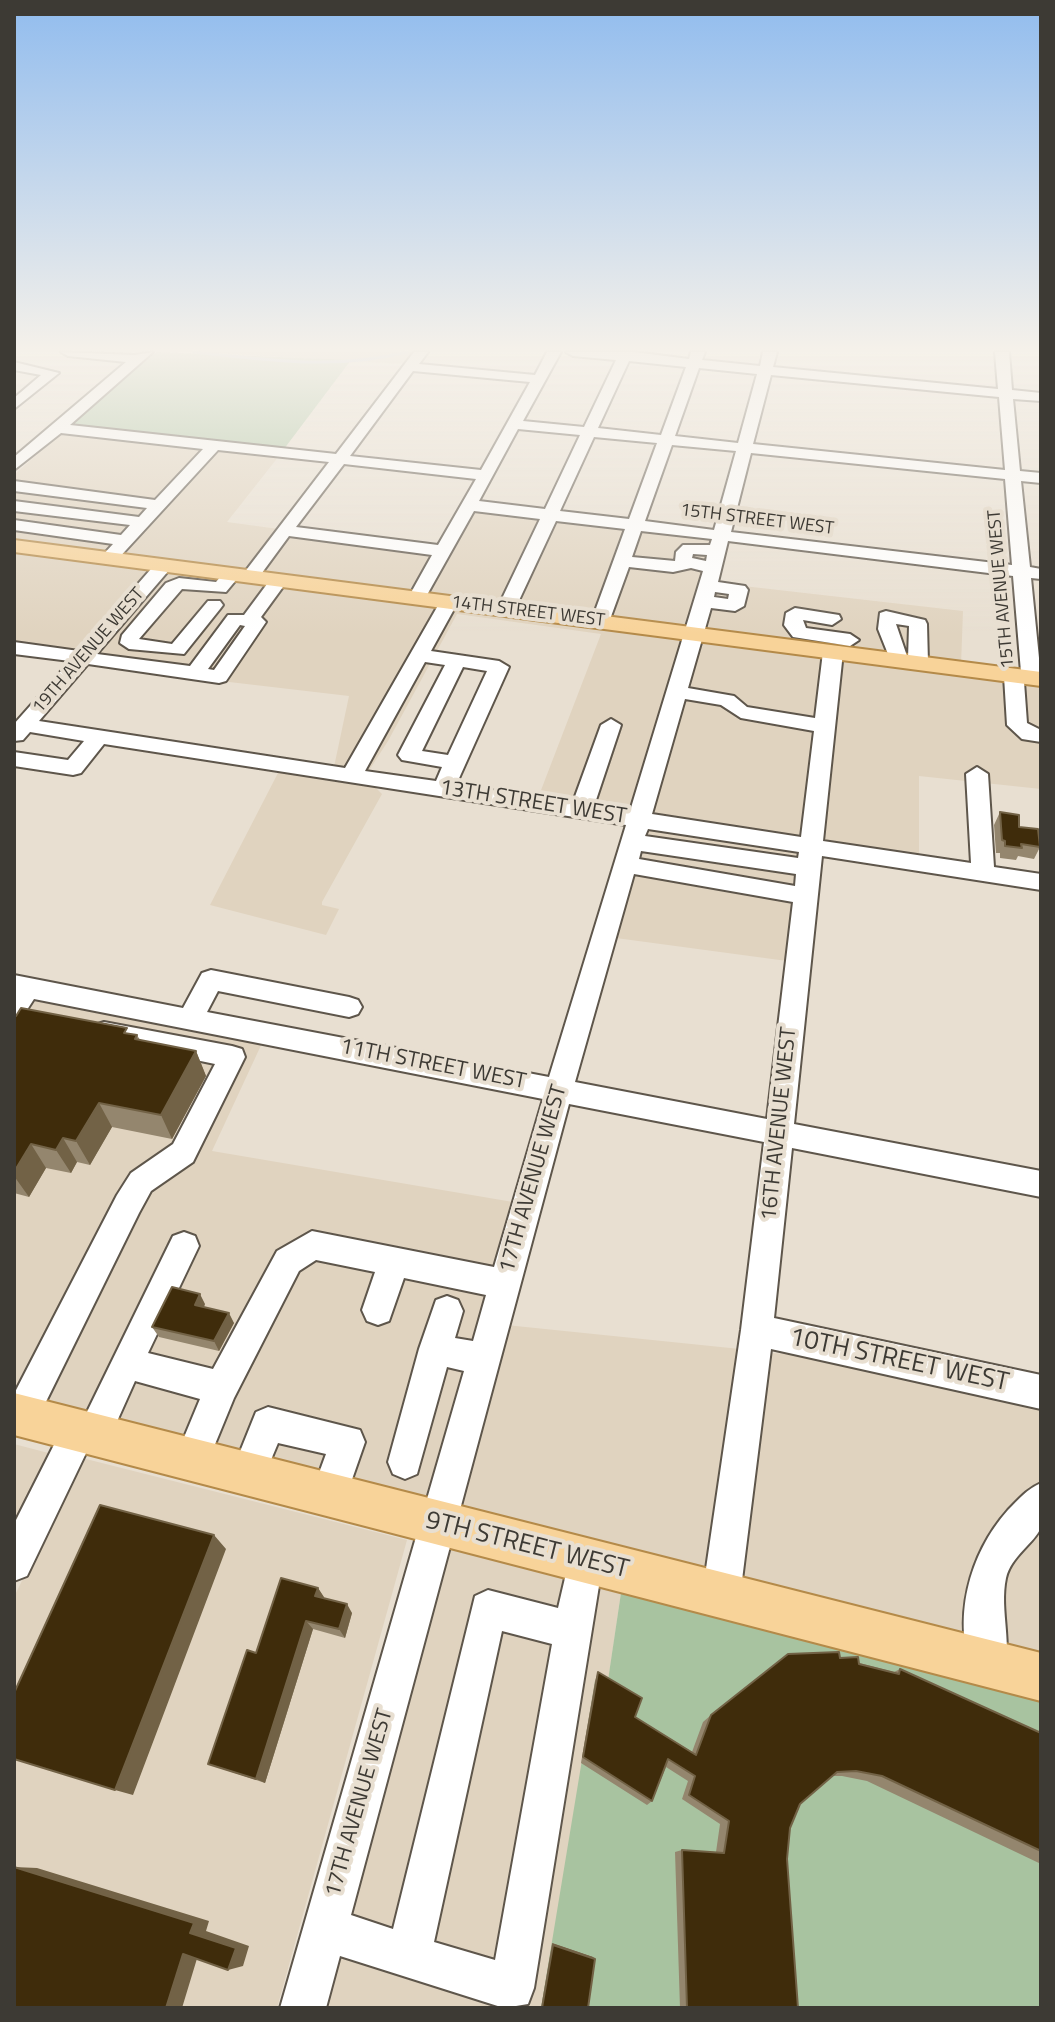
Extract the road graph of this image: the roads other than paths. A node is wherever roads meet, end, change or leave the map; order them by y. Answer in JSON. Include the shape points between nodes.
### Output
{"nodes":[{"id":1,"x":36,"y":446,"type":"edge"},
{"id":2,"x":214,"y":446,"type":"edge"},
{"id":3,"x":217,"y":446,"type":"edge"},
{"id":4,"x":349,"y":446,"type":"edge"},
{"id":5,"x":500,"y":446,"type":"edge"},
{"id":6,"x":583,"y":446,"type":"edge"},
{"id":7,"x":662,"y":446,"type":"edge"},
{"id":8,"x":739,"y":446,"type":"edge"},
{"id":9,"x":1010,"y":446,"type":"edge"},
{"id":10,"x":745,"y":447,"type":"junction"},
{"id":11,"x":339,"y":460,"type":"junction"},
{"id":12,"x":14,"y":465,"type":"edge"},
{"id":13,"x":485,"y":475,"type":"junction"},
{"id":14,"x":1012,"y":475,"type":"junction"},
{"id":15,"x":1041,"y":478,"type":"edge"},
{"id":16,"x":14,"y":486,"type":"edge"},
{"id":17,"x":159,"y":505,"type":"junction"},
{"id":18,"x":468,"y":505,"type":"junction"},
{"id":19,"x":14,"y":506,"type":"edge"},
{"id":20,"x":550,"y":515,"type":"junction"},
{"id":21,"x":143,"y":522,"type":"junction"},
{"id":22,"x":14,"y":525,"type":"edge"},
{"id":23,"x":633,"y":525,"type":"junction"},
{"id":24,"x":286,"y":531,"type":"junction"},
{"id":25,"x":126,"y":541,"type":"junction"},
{"id":26,"x":14,"y":546,"type":"edge"},
{"id":27,"x":443,"y":551,"type":"junction"},
{"id":28,"x":109,"y":558,"type":"junction"},
{"id":29,"x":621,"y":561,"type":"junction"},
{"id":30,"x":703,"y":561,"type":"junction"},
{"id":31,"x":164,"y":565,"type":"junction"},
{"id":32,"x":1022,"y":572,"type":"junction"},
{"id":33,"x":1041,"y":574,"type":"edge"},
{"id":34,"x":279,"y":580,"type":"junction"},
{"id":35,"x":227,"y":589,"type":"junction"},
{"id":36,"x":138,"y":594,"type":"junction"},
{"id":37,"x":163,"y":597,"type":"junction"},
{"id":38,"x":417,"y":598,"type":"junction"},
{"id":39,"x":449,"y":602,"type":"junction"},
{"id":40,"x":506,"y":609,"type":"junction"},
{"id":41,"x":832,"y":619,"type":"dead end"},
{"id":42,"x":600,"y":622,"type":"junction"},
{"id":43,"x":694,"y":634,"type":"junction"},
{"id":44,"x":834,"y":643,"type":"junction"},
{"id":45,"x":14,"y":648,"type":"edge"},
{"id":46,"x":171,"y":650,"type":"junction"},
{"id":47,"x":419,"y":655,"type":"junction"},
{"id":48,"x":904,"y":656,"type":"junction"},
{"id":49,"x":82,"y":657,"type":"junction"},
{"id":50,"x":456,"y":661,"type":"junction"},
{"id":51,"x":160,"y":669,"type":"junction"},
{"id":52,"x":1029,"y":678,"type":"edge"},
{"id":53,"x":678,"y":692,"type":"junction"},
{"id":54,"x":611,"y":725,"type":"dead end"},
{"id":55,"x":824,"y":726,"type":"junction"},
{"id":56,"x":19,"y":731,"type":"edge"},
{"id":57,"x":1041,"y":736,"type":"edge"},
{"id":58,"x":98,"y":737,"type":"junction"},
{"id":59,"x":14,"y":759,"type":"edge"},
{"id":60,"x":455,"y":763,"type":"junction"},
{"id":61,"x":977,"y":774,"type":"dead end"},
{"id":62,"x":352,"y":775,"type":"junction"},
{"id":63,"x":443,"y":789,"type":"junction"},
{"id":64,"x":581,"y":810,"type":"junction"},
{"id":65,"x":634,"y":842,"type":"junction"},
{"id":66,"x":809,"y":871,"type":"junction"},
{"id":67,"x":983,"y":874,"type":"junction"},
{"id":68,"x":1041,"y":882,"type":"edge"},
{"id":69,"x":19,"y":994,"type":"edge"},
{"id":70,"x":286,"y":995,"type":"junction"},
{"id":71,"x":349,"y":1007,"type":"dead end"},
{"id":72,"x":190,"y":1019,"type":"junction"},
{"id":73,"x":230,"y":1026,"type":"junction"},
{"id":74,"x":81,"y":1028,"type":"edge"},
{"id":75,"x":268,"y":1034,"type":"junction"},
{"id":76,"x":215,"y":1053,"type":"junction"},
{"id":77,"x":559,"y":1090,"type":"junction"},
{"id":78,"x":779,"y":1133,"type":"junction"},
{"id":79,"x":1041,"y":1184,"type":"edge"},
{"id":80,"x":184,"y":1246,"type":"dead end"},
{"id":81,"x":394,"y":1262,"type":"junction"},
{"id":82,"x":505,"y":1284,"type":"junction"},
{"id":83,"x":378,"y":1310,"type":"dead end"},
{"id":84,"x":447,"y":1311,"type":"dead end"},
{"id":85,"x":757,"y":1330,"type":"junction"},
{"id":86,"x":435,"y":1349,"type":"junction"},
{"id":87,"x":484,"y":1360,"type":"junction"},
{"id":88,"x":126,"y":1363,"type":"junction"},
{"id":89,"x":221,"y":1388,"type":"junction"},
{"id":90,"x":1041,"y":1392,"type":"edge"},
{"id":91,"x":18,"y":1415,"type":"edge"},
{"id":92,"x":87,"y":1433,"type":"junction"},
{"id":93,"x":192,"y":1459,"type":"junction"},
{"id":94,"x":405,"y":1462,"type":"dead end"},
{"id":95,"x":1041,"y":1501,"type":"edge"},
{"id":96,"x":440,"y":1523,"type":"junction"},
{"id":97,"x":585,"y":1561,"type":"junction"},
{"id":98,"x":14,"y":1563,"type":"edge"},
{"id":99,"x":721,"y":1596,"type":"junction"},
{"id":100,"x":573,"y":1631,"type":"junction"},
{"id":101,"x":988,"y":1663,"type":"junction"},
{"id":102,"x":1041,"y":1677,"type":"edge"},
{"id":103,"x":325,"y":1929,"type":"junction"},
{"id":104,"x":409,"y":1956,"type":"junction"},
{"id":105,"x":303,"y":2008,"type":"edge"}],
"edges":[{"from":1,"to":12,"type":"street"},
{"from":2,"to":17,"type":"street"},
{"from":3,"to":11,"type":"street"},
{"from":4,"to":11,"type":"street"},
{"from":5,"to":13,"type":"street"},
{"from":6,"to":20,"type":"street"},
{"from":7,"to":23,"type":"street"},
{"from":8,"to":10,"type":"street"},
{"from":9,"to":14,"type":"street","name":"15TH AVENUE WEST"},
{"from":10,"to":14,"type":"street"},
{"from":10,"to":30,"type":"street","name":"17TH AVENUE WEST"},
{"from":11,"to":13,"type":"street"},
{"from":11,"to":24,"type":"street"},
{"from":13,"to":18,"type":"street"},
{"from":14,"to":15,"type":"street"},
{"from":14,"to":32,"type":"street","name":"15TH AVENUE WEST"},
{"from":16,"to":17,"type":"street"},
{"from":17,"to":21,"type":"street"},
{"from":18,"to":20,"type":"street","name":"15TH STREET WEST"},
{"from":18,"to":27,"type":"street"},
{"from":19,"to":21,"type":"street"},
{"from":20,"to":23,"type":"street","name":"15TH STREET WEST"},
{"from":20,"to":40,"type":"street"},
{"from":21,"to":25,"type":"street"},
{"from":22,"to":25,"type":"street"},
{"from":23,"to":29,"type":"street"},
{"from":23,"to":30,"type":"street","name":"15TH STREET WEST"},
{"from":24,"to":27,"type":"street"},
{"from":24,"to":35,"type":"street"},
{"from":25,"to":28,"type":"street"},
{"from":26,"to":28,"type":"main road","name":"14TH STREET WEST"},
{"from":27,"to":38,"type":"street"},
{"from":28,"to":31,"type":"main road","name":"14TH STREET WEST"},
{"from":29,"to":30,"type":"street","via":[[673,567]]},
{"from":29,"to":42,"type":"street"},
{"from":30,"to":32,"type":"street","name":"15TH STREET WEST"},
{"from":30,"to":43,"type":"street","name":"17TH AVENUE WEST"},
{"from":31,"to":35,"type":"main road","name":"14TH STREET WEST"},
{"from":31,"to":36,"type":"street","name":"19TH AVENUE WEST"},
{"from":32,"to":33,"type":"street","name":"15TH STREET WEST"},
{"from":32,"to":52,"type":"street","name":"15TH AVENUE WEST"},
{"from":34,"to":35,"type":"main road","name":"14TH STREET WEST"},
{"from":34,"to":38,"type":"main road","name":"14TH STREET WEST"},
{"from":34,"to":51,"type":"street","via":[[249,621],[235,619],[195,673]]},
{"from":35,"to":37,"type":"street","via":[[179,583]]},
{"from":35,"to":46,"type":"street","via":[[182,648]]},
{"from":36,"to":37,"type":"street"},
{"from":36,"to":49,"type":"street","name":"19TH AVENUE WEST"},
{"from":37,"to":46,"type":"street","via":[[129,643]]},
{"from":38,"to":39,"type":"main road","name":"14TH STREET WEST"},
{"from":39,"to":40,"type":"main road","name":"14TH STREET WEST"},
{"from":39,"to":47,"type":"street"},
{"from":40,"to":42,"type":"main road","name":"14TH STREET WEST"},
{"from":41,"to":44,"type":"street","via":[[795,613],[793,625],[800,633]]},
{"from":42,"to":43,"type":"main road","name":"14TH STREET WEST"},
{"from":43,"to":44,"type":"main road","name":"14TH STREET WEST"},
{"from":43,"to":53,"type":"street","name":"17TH AVENUE WEST"},
{"from":44,"to":48,"type":"main road","name":"14TH STREET WEST"},
{"from":44,"to":48,"type":"street"},
{"from":44,"to":55,"type":"street","name":"16TH AVENUE WEST"},
{"from":45,"to":49,"type":"street"},
{"from":46,"to":51,"type":"street"},
{"from":47,"to":50,"type":"street"},
{"from":47,"to":62,"type":"street"},
{"from":48,"to":52,"type":"main road","name":"14TH STREET WEST"},
{"from":49,"to":51,"type":"street"},
{"from":49,"to":56,"type":"street","name":"19TH AVENUE WEST"},
{"from":50,"to":60,"type":"street","via":[[499,667]]},
{"from":50,"to":60,"type":"street","via":[[409,755]]},
{"from":52,"to":57,"type":"street","name":"15TH AVENUE WEST","via":[[1017,725]]},
{"from":53,"to":55,"type":"street","via":[[727,700],[741,712]]},
{"from":53,"to":65,"type":"street","name":"17TH AVENUE WEST"},
{"from":54,"to":64,"type":"street"},
{"from":55,"to":66,"type":"street","name":"16TH AVENUE WEST"},
{"from":56,"to":58,"type":"street","name":"13TH STREET WEST"},
{"from":58,"to":59,"type":"street","via":[[73,768]]},
{"from":58,"to":62,"type":"street","name":"13TH STREET WEST"},
{"from":60,"to":63,"type":"street"},
{"from":61,"to":67,"type":"street"},
{"from":62,"to":63,"type":"street","name":"13TH STREET WEST"},
{"from":63,"to":64,"type":"street","name":"13TH STREET WEST"},
{"from":64,"to":65,"type":"street","name":"13TH STREET WEST"},
{"from":65,"to":66,"type":"street"},
{"from":65,"to":66,"type":"street","name":"13TH STREET WEST"},
{"from":65,"to":77,"type":"street","name":"17TH AVENUE WEST"},
{"from":66,"to":67,"type":"street","name":"13TH STREET WEST"},
{"from":66,"to":78,"type":"street","name":"16TH AVENUE WEST"},
{"from":67,"to":68,"type":"street","name":"13TH STREET WEST"},
{"from":69,"to":72,"type":"street","name":"11TH STREET WEST"},
{"from":70,"to":71,"type":"street"},
{"from":70,"to":72,"type":"street","via":[[211,980]]},
{"from":70,"to":75,"type":"street"},
{"from":72,"to":73,"type":"street","name":"11TH STREET WEST"},
{"from":73,"to":75,"type":"street","name":"11TH STREET WEST"},
{"from":73,"to":76,"type":"street"},
{"from":74,"to":76,"type":"street"},
{"from":75,"to":77,"type":"street","name":"11TH STREET WEST"},
{"from":76,"to":91,"type":"street","via":[[232,1057],[183,1153],[141,1182]]},
{"from":77,"to":78,"type":"street","name":"11TH STREET WEST"},
{"from":77,"to":82,"type":"street","name":"17TH AVENUE WEST"},
{"from":78,"to":79,"type":"street","name":"11TH STREET WEST"},
{"from":78,"to":85,"type":"street","name":"16TH AVENUE WEST"},
{"from":80,"to":88,"type":"street"},
{"from":81,"to":82,"type":"street"},
{"from":81,"to":83,"type":"street"},
{"from":81,"to":89,"type":"street","via":[[312,1245],[288,1261]]},
{"from":82,"to":87,"type":"street","name":"17TH AVENUE WEST"},
{"from":84,"to":86,"type":"street"},
{"from":85,"to":90,"type":"street","name":"10TH STREET WEST"},
{"from":85,"to":99,"type":"street","name":"16TH AVENUE WEST"},
{"from":86,"to":87,"type":"street"},
{"from":86,"to":94,"type":"street"},
{"from":87,"to":96,"type":"street","name":"17TH AVENUE WEST"},
{"from":88,"to":89,"type":"street"},
{"from":88,"to":92,"type":"street"},
{"from":89,"to":93,"type":"street"},
{"from":91,"to":92,"type":"main road","name":"9TH STREET WEST"},
{"from":92,"to":93,"type":"main road","name":"9TH STREET WEST"},
{"from":92,"to":98,"type":"street"},
{"from":93,"to":96,"type":"main road","name":"9TH STREET WEST"},
{"from":95,"to":101,"type":"street","via":[[1009,1536],[990,1568],[984,1608]]},
{"from":96,"to":97,"type":"main road","name":"9TH STREET WEST"},
{"from":96,"to":103,"type":"street","name":"17TH AVENUE WEST"},
{"from":97,"to":99,"type":"main road","name":"9TH STREET WEST"},
{"from":97,"to":100,"type":"street"},
{"from":99,"to":101,"type":"main road","name":"9TH STREET WEST"},
{"from":100,"to":104,"type":"street","via":[[488,1609]]},
{"from":100,"to":104,"type":"street","via":[[512,1988]]},
{"from":101,"to":102,"type":"main road","name":"9TH STREET WEST"},
{"from":103,"to":104,"type":"street"},
{"from":103,"to":105,"type":"street","name":"17TH AVENUE WEST"}]}
